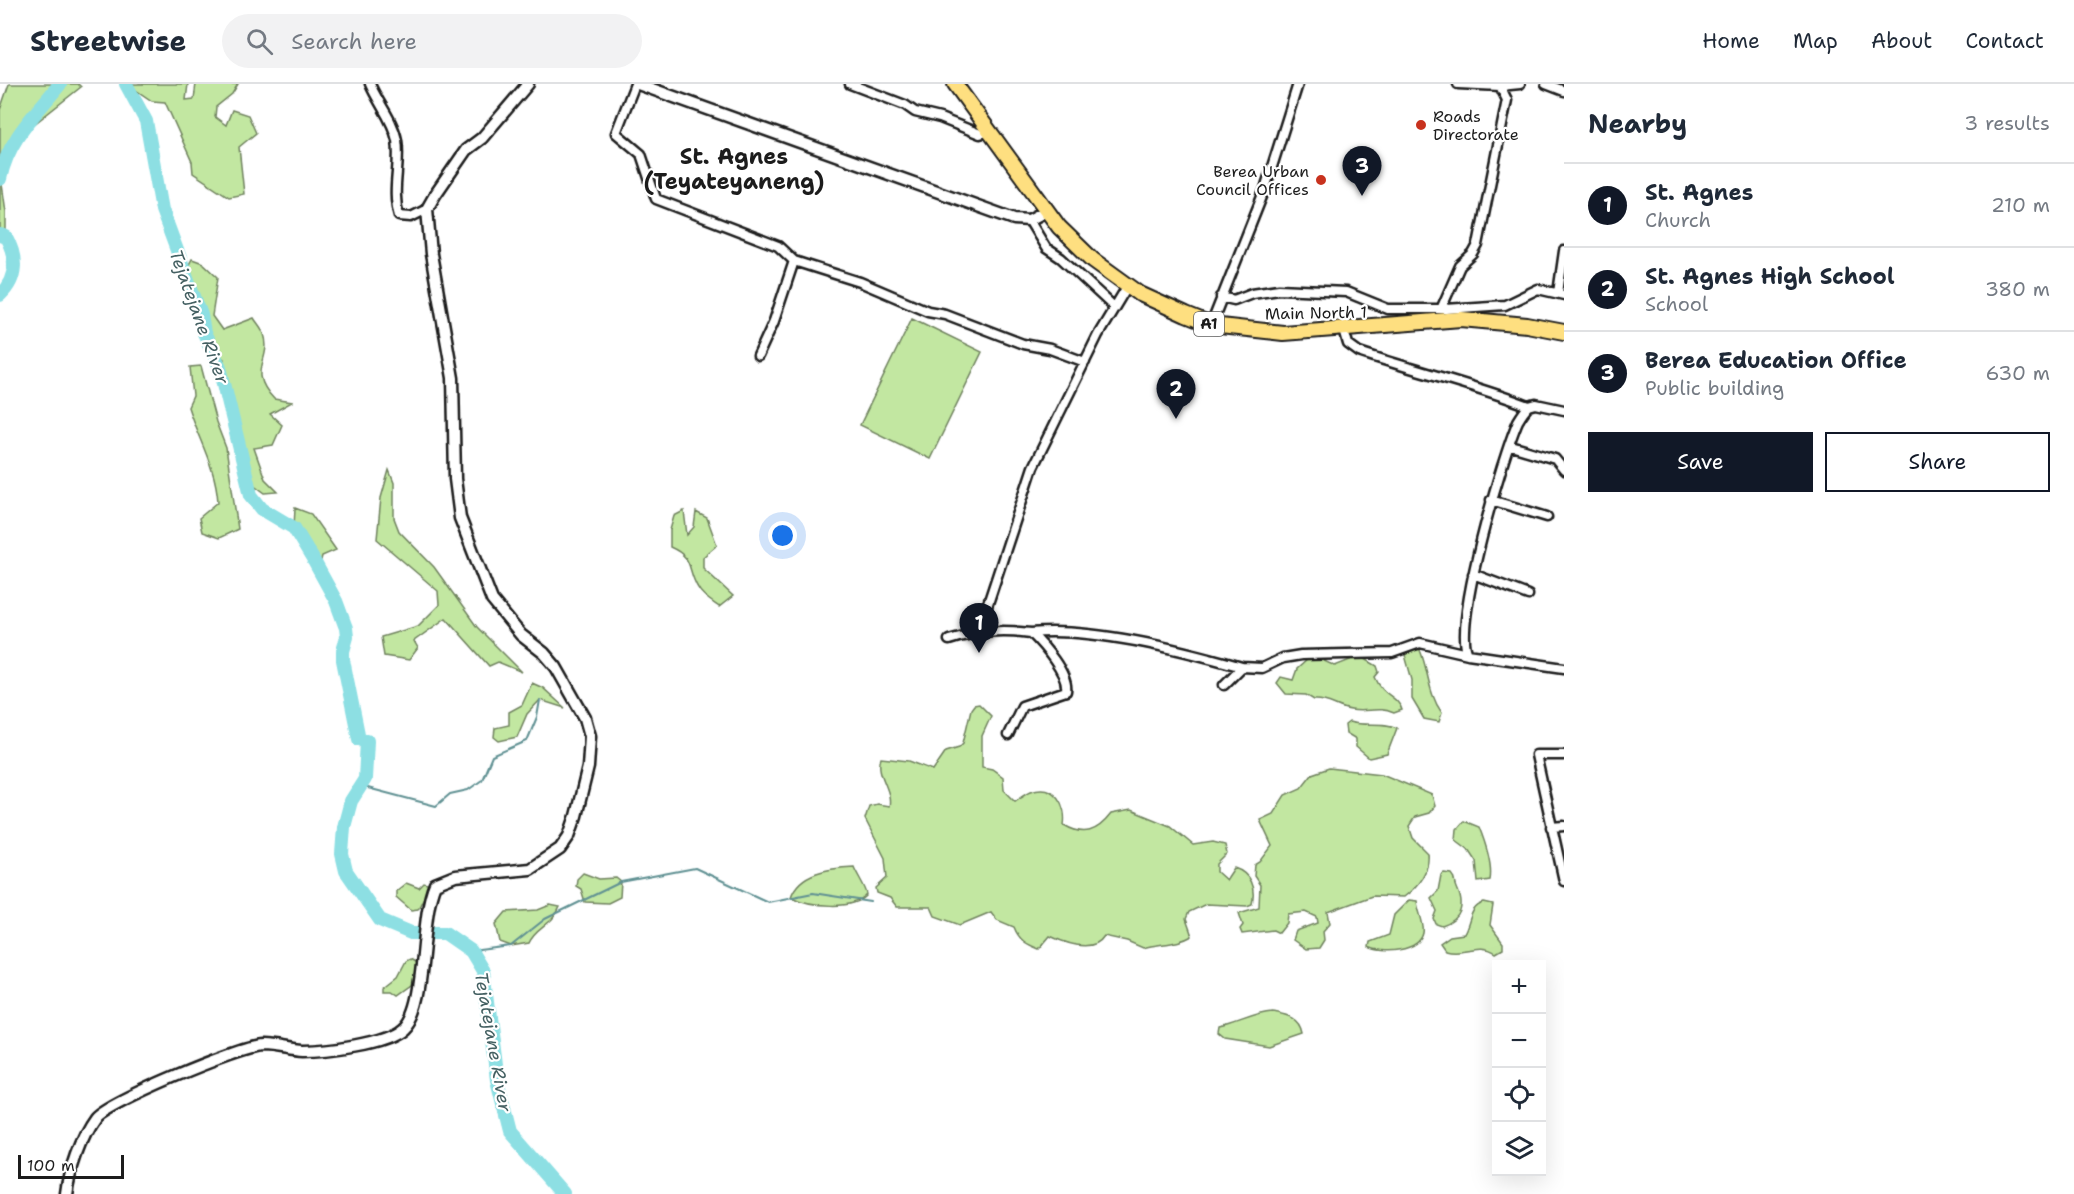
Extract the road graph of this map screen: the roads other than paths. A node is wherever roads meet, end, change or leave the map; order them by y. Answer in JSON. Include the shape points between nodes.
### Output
{"nodes":[{"id":1,"x":370,"y":84,"type":"edge"},
{"id":2,"x":528,"y":84,"type":"edge"},
{"id":3,"x":637,"y":84,"type":"edge"},
{"id":4,"x":850,"y":84,"type":"edge"},
{"id":5,"x":955,"y":84,"type":"edge"},
{"id":6,"x":1298,"y":84,"type":"edge"},
{"id":7,"x":1458,"y":84,"type":"edge"},
{"id":8,"x":1520,"y":84,"type":"edge"},
{"id":9,"x":1546,"y":84,"type":"edge"},
{"id":10,"x":1500,"y":86,"type":"junction"},
{"id":11,"x":1564,"y":92,"type":"edge"},
{"id":12,"x":991,"y":131,"type":"junction"},
{"id":13,"x":427,"y":209,"type":"junction"},
{"id":14,"x":1046,"y":211,"type":"junction"},
{"id":15,"x":1029,"y":220,"type":"junction"},
{"id":16,"x":1564,"y":252,"type":"edge"},
{"id":17,"x":794,"y":261,"type":"junction"},
{"id":18,"x":1128,"y":285,"type":"junction"},
{"id":19,"x":1561,"y":294,"type":"edge"},
{"id":20,"x":1221,"y":297,"type":"junction"},
{"id":21,"x":1114,"y":307,"type":"junction"},
{"id":22,"x":1442,"y":307,"type":"junction"},
{"id":23,"x":1211,"y":325,"type":"junction"},
{"id":24,"x":1344,"y":330,"type":"junction"},
{"id":25,"x":1564,"y":332,"type":"edge"},
{"id":26,"x":758,"y":356,"type":"dead end"},
{"id":27,"x":1084,"y":362,"type":"junction"},
{"id":28,"x":1529,"y":406,"type":"junction"},
{"id":29,"x":1564,"y":410,"type":"edge"},
{"id":30,"x":1511,"y":446,"type":"junction"},
{"id":31,"x":1564,"y":470,"type":"edge"},
{"id":32,"x":1491,"y":500,"type":"junction"},
{"id":33,"x":1547,"y":517,"type":"dead end"},
{"id":34,"x":1473,"y":574,"type":"junction"},
{"id":35,"x":1528,"y":596,"type":"dead end"},
{"id":36,"x":979,"y":631,"type":"junction"},
{"id":37,"x":1031,"y":633,"type":"junction"},
{"id":38,"x":949,"y":640,"type":"dead end"},
{"id":39,"x":1468,"y":654,"type":"junction"},
{"id":40,"x":1242,"y":667,"type":"junction"},
{"id":41,"x":1564,"y":668,"type":"edge"},
{"id":42,"x":1224,"y":685,"type":"dead end"},
{"id":43,"x":1008,"y":735,"type":"dead end"},
{"id":44,"x":1564,"y":755,"type":"edge"},
{"id":45,"x":1564,"y":826,"type":"edge"},
{"id":46,"x":1551,"y":827,"type":"junction"},
{"id":47,"x":1564,"y":881,"type":"edge"},
{"id":48,"x":67,"y":1194,"type":"edge"}],
"edges":[{"from":1,"to":13,"type":"street","via":[[397,141],[395,202],[399,216],[411,217]]},
{"from":2,"to":13,"type":"street","via":[[482,138],[466,150]]},
{"from":3,"to":15,"type":"street","via":[[927,189],[1014,219]]},
{"from":3,"to":17,"type":"street","via":[[616,133],[641,154],[656,199],[771,243]]},
{"from":4,"to":12,"type":"street","via":[[981,134]]},
{"from":5,"to":12,"type":"main road","name":"Main North 1","number":"A1"},
{"from":6,"to":20,"type":"street","via":[[1265,189]]},
{"from":7,"to":10,"type":"street"},
{"from":8,"to":10,"type":"street"},
{"from":9,"to":11,"type":"street"},
{"from":10,"to":22,"type":"street","via":[[1507,106],[1478,245],[1460,266]]},
{"from":12,"to":14,"type":"main road","name":"Main North 1","number":"A1"},
{"from":13,"to":48,"type":"street","via":[[430,254],[453,378],[455,479],[460,518],[492,600],[521,635],[544,653],[585,718],[590,750],[576,816],[560,849],[530,869],[441,879],[435,884],[425,916],[415,1008],[402,1030],[365,1044],[321,1050],[258,1046],[217,1058],[118,1100],[96,1116]]},
{"from":14,"to":15,"type":"street"},
{"from":14,"to":18,"type":"main road","name":"Main North 1","number":"A1","via":[[1093,260]]},
{"from":15,"to":21,"type":"street","via":[[1046,249]]},
{"from":16,"to":19,"type":"street"},
{"from":17,"to":26,"type":"street"},
{"from":17,"to":27,"type":"street","via":[[860,282],[928,311]]},
{"from":18,"to":21,"type":"street"},
{"from":18,"to":23,"type":"main road","name":"Main North 1","number":"A1"},
{"from":19,"to":22,"type":"street","via":[[1538,289],[1505,305]]},
{"from":20,"to":22,"type":"street","via":[[1234,300],[1279,289],[1346,292],[1388,309]]},
{"from":20,"to":23,"type":"street"},
{"from":21,"to":27,"type":"street"},
{"from":23,"to":24,"type":"main road","name":"Main North 1","number":"A1","via":[[1283,333]]},
{"from":24,"to":25,"type":"main road","name":"Main North 1","number":"A1","via":[[1461,319]]},
{"from":24,"to":28,"type":"street","via":[[1348,344],[1359,352],[1446,380],[1478,386]]},
{"from":27,"to":36,"type":"street","via":[[1033,467]]},
{"from":28,"to":29,"type":"street"},
{"from":28,"to":30,"type":"street","via":[[1518,420]]},
{"from":30,"to":31,"type":"street","via":[[1554,459]]},
{"from":30,"to":32,"type":"street"},
{"from":32,"to":33,"type":"street"},
{"from":32,"to":34,"type":"street"},
{"from":34,"to":35,"type":"street"},
{"from":34,"to":39,"type":"street","via":[[1464,646]]},
{"from":36,"to":37,"type":"street"},
{"from":36,"to":38,"type":"street"},
{"from":37,"to":40,"type":"street","via":[[1109,638],[1192,652]]},
{"from":37,"to":43,"type":"street","via":[[1055,662],[1067,687],[1063,693],[1022,706]]},
{"from":39,"to":40,"type":"street","via":[[1420,643],[1392,653],[1301,655],[1262,668]]},
{"from":39,"to":41,"type":"street"},
{"from":40,"to":42,"type":"street"},
{"from":44,"to":46,"type":"street","via":[[1536,755]]},
{"from":45,"to":46,"type":"street"},
{"from":46,"to":47,"type":"street"}]}
